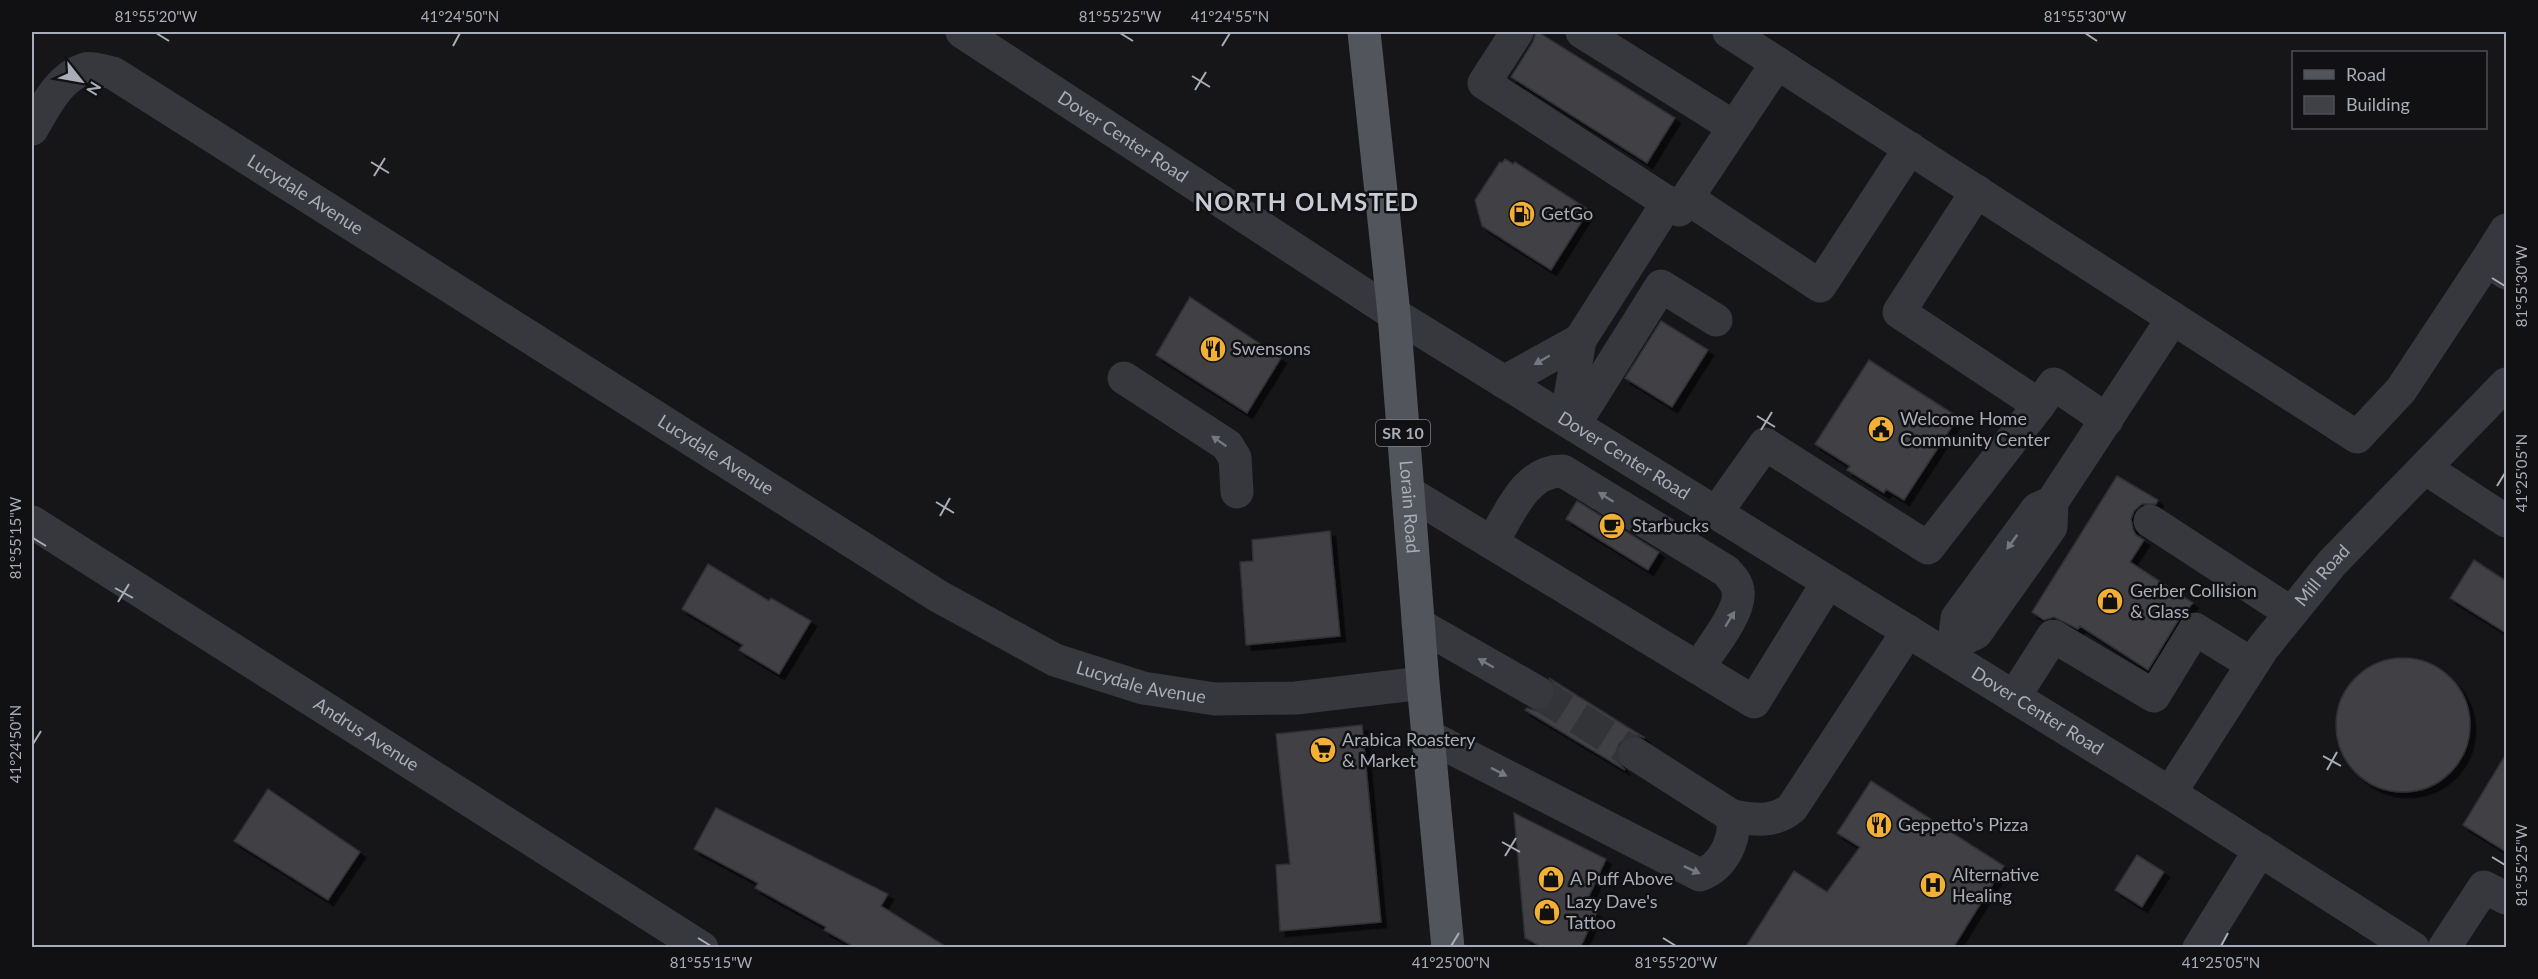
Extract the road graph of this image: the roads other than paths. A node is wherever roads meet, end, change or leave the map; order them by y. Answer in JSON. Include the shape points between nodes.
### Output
{"nodes":[{"id":1,"x":962,"y":32,"type":"edge"},
{"id":2,"x":1364,"y":32,"type":"edge"},
{"id":3,"x":1517,"y":32,"type":"edge"},
{"id":4,"x":1582,"y":32,"type":"edge"},
{"id":5,"x":1729,"y":32,"type":"edge"},
{"id":6,"x":1620,"y":42,"type":"edge"},
{"id":7,"x":1777,"y":63,"type":"junction"},
{"id":8,"x":1734,"y":127,"type":"junction"},
{"id":9,"x":32,"y":129,"type":"edge"},
{"id":10,"x":1910,"y":148,"type":"junction"},
{"id":11,"x":1977,"y":191,"type":"junction"},
{"id":12,"x":1677,"y":200,"type":"junction"},
{"id":13,"x":2506,"y":230,"type":"edge"},
{"id":14,"x":2497,"y":266,"type":"edge"},
{"id":15,"x":1394,"y":314,"type":"junction"},
{"id":16,"x":2173,"y":318,"type":"junction"},
{"id":17,"x":1716,"y":320,"type":"dead end"},
{"id":18,"x":1580,"y":340,"type":"junction"},
{"id":19,"x":1124,"y":378,"type":"dead end"},
{"id":20,"x":1504,"y":382,"type":"junction"},
{"id":21,"x":2506,"y":384,"type":"edge"},
{"id":22,"x":2039,"y":405,"type":"junction"},
{"id":23,"x":2107,"y":420,"type":"junction"},
{"id":24,"x":1570,"y":423,"type":"junction"},
{"id":25,"x":2425,"y":468,"type":"junction"},
{"id":26,"x":1237,"y":492,"type":"dead end"},
{"id":27,"x":1408,"y":492,"type":"junction"},
{"id":28,"x":1716,"y":513,"type":"junction"},
{"id":29,"x":2150,"y":521,"type":"dead end"},
{"id":30,"x":2506,"y":521,"type":"edge"},
{"id":31,"x":32,"y":522,"type":"edge"},
{"id":32,"x":1492,"y":543,"type":"junction"},
{"id":33,"x":1828,"y":582,"type":"junction"},
{"id":34,"x":2292,"y":613,"type":"junction"},
{"id":35,"x":1418,"y":624,"type":"junction"},
{"id":36,"x":1908,"y":632,"type":"junction"},
{"id":37,"x":1950,"y":649,"type":"junction"},
{"id":38,"x":2252,"y":664,"type":"junction"},
{"id":39,"x":1698,"y":668,"type":"junction"},
{"id":40,"x":1423,"y":683,"type":"junction"},
{"id":41,"x":1537,"y":692,"type":"tunnel mouth"},
{"id":42,"x":2014,"y":697,"type":"junction"},
{"id":43,"x":1428,"y":736,"type":"junction"},
{"id":44,"x":1635,"y":754,"type":"tunnel mouth"},
{"id":45,"x":2169,"y":793,"type":"junction"},
{"id":46,"x":1731,"y":816,"type":"junction"},
{"id":47,"x":2260,"y":850,"type":"junction"},
{"id":48,"x":2506,"y":898,"type":"edge"},
{"id":49,"x":702,"y":948,"type":"edge"},
{"id":50,"x":1448,"y":948,"type":"edge"},
{"id":51,"x":2199,"y":948,"type":"edge"},
{"id":52,"x":2413,"y":948,"type":"edge"},
{"id":53,"x":2444,"y":948,"type":"edge"}],
"edges":[{"from":1,"to":15,"type":"street","name":"Dover Center Road"},
{"from":2,"to":15,"type":"main road","name":"Lorain Road","number":"SR 10"},
{"from":3,"to":12,"type":"street","via":[[1484,83]]},
{"from":4,"to":6,"type":"street"},
{"from":5,"to":7,"type":"street"},
{"from":6,"to":8,"type":"street"},
{"from":7,"to":8,"type":"street"},
{"from":7,"to":10,"type":"street"},
{"from":8,"to":12,"type":"street"},
{"from":9,"to":40,"type":"street","name":"Lucydale Avenue","via":[[59,86],[87,68],[113,73],[938,596],[1055,660],[1143,688],[1215,699],[1296,698]]},
{"from":10,"to":11,"type":"street"},
{"from":10,"to":12,"type":"street","via":[[1820,286]]},
{"from":11,"to":16,"type":"street"},
{"from":11,"to":22,"type":"street","via":[[1899,312]]},
{"from":12,"to":18,"type":"street"},
{"from":13,"to":14,"type":"street"},
{"from":14,"to":16,"type":"street","via":[[2401,390],[2357,437]]},
{"from":15,"to":20,"type":"street","name":"Dover Center Road"},
{"from":15,"to":27,"type":"main road","name":"Lorain Road","number":"SR 10"},
{"from":16,"to":23,"type":"street"},
{"from":17,"to":24,"type":"street","via":[[1661,286]]},
{"from":18,"to":20,"type":"street","one_way":true},
{"from":18,"to":24,"type":"street"},
{"from":26,"to":19,"type":"street","one_way":true,"via":[[1235,458],[1227,445]]},
{"from":20,"to":24,"type":"street","name":"Dover Center Road"},
{"from":21,"to":25,"type":"street","name":"Mill Road"},
{"from":22,"to":23,"type":"street","via":[[2054,384]]},
{"from":22,"to":28,"type":"street","via":[[1928,548],[1765,444]]},
{"from":23,"to":37,"type":"street","via":[[2052,502],[2037,509],[1957,618]]},
{"from":24,"to":28,"type":"street","name":"Dover Center Road"},
{"from":25,"to":30,"type":"street"},
{"from":25,"to":34,"type":"street","name":"Mill Road","via":[[2332,563]]},
{"from":27,"to":32,"type":"street"},
{"from":27,"to":35,"type":"main road","name":"Lorain Road","number":"SR 10"},
{"from":28,"to":33,"type":"street","name":"Dover Center Road"},
{"from":29,"to":34,"type":"street"},
{"from":31,"to":49,"type":"street","name":"Andrus Avenue"},
{"from":32,"to":39,"type":"street"},
{"from":39,"to":32,"type":"street","one_way":true,"via":[[1735,612],[1735,582],[1726,571],[1563,471],[1536,478]]},
{"from":33,"to":36,"type":"street","name":"Dover Center Road"},
{"from":33,"to":39,"type":"street","via":[[1754,702]]},
{"from":34,"to":38,"type":"street","name":"Mill Road"},
{"from":35,"to":40,"type":"main road","name":"Lorain Road","number":"SR 10"},
{"from":41,"to":35,"type":"street","one_way":true},
{"from":36,"to":37,"type":"street","name":"Dover Center Road"},
{"from":36,"to":46,"type":"street","via":[[1792,808],[1782,817]]},
{"from":37,"to":42,"type":"street","name":"Dover Center Road"},
{"from":38,"to":42,"type":"street","via":[[2195,629],[2154,696],[2053,636]]},
{"from":38,"to":45,"type":"street","name":"Mill Road"},
{"from":40,"to":43,"type":"main road","name":"Lorain Road","number":"SR 10"},
{"from":42,"to":45,"type":"street","name":"Dover Center Road"},
{"from":43,"to":46,"type":"street","one_way":true,"via":[[1700,875],[1718,864],[1725,852],[1734,827]]},
{"from":43,"to":50,"type":"main road","name":"Lorain Road","number":"SR 10"},
{"from":44,"to":46,"type":"street"},
{"from":45,"to":47,"type":"street","name":"Dover Center Road"},
{"from":47,"to":51,"type":"street"},
{"from":47,"to":52,"type":"street","name":"Dover Center Road"},
{"from":48,"to":53,"type":"street","via":[[2484,887]]}]}
